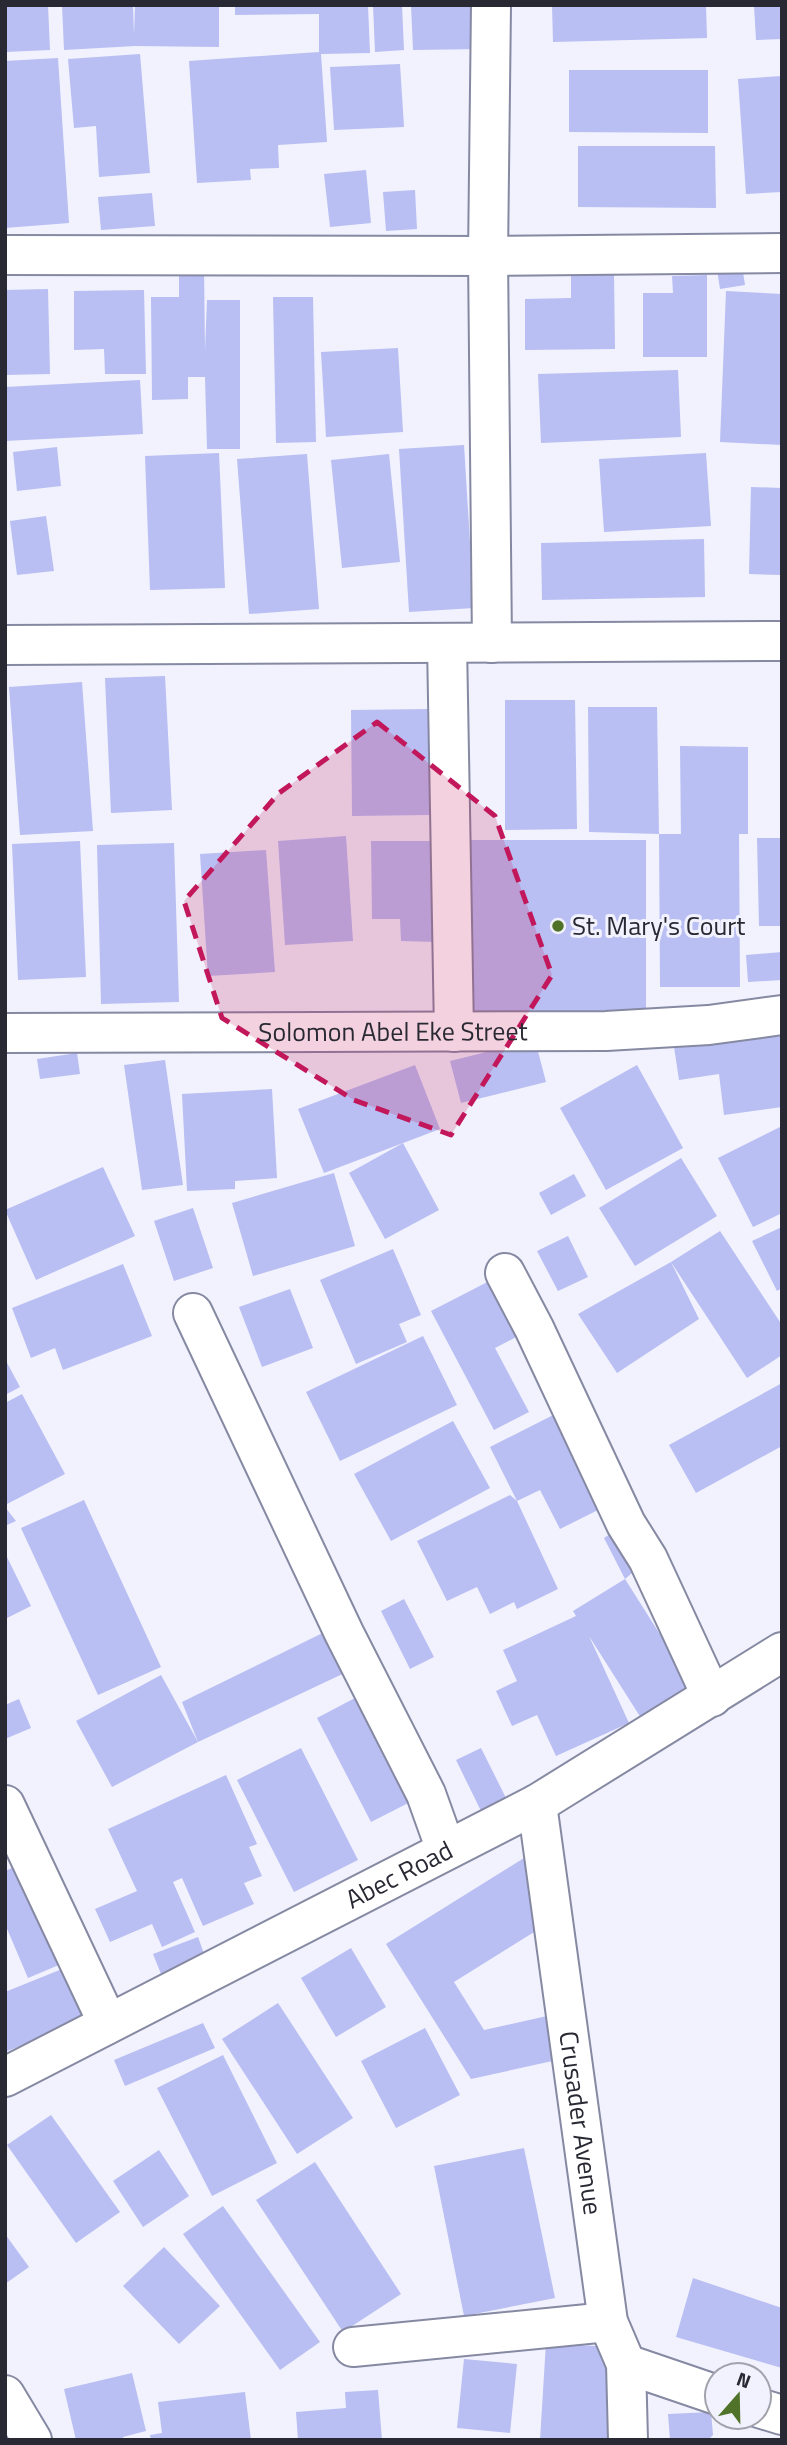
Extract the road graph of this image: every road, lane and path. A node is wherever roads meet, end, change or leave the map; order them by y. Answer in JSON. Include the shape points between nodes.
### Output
{"nodes":[{"id":1,"x":491,"y":5,"type":"edge"},
{"id":2,"x":782,"y":253,"type":"edge"},
{"id":3,"x":5,"y":255,"type":"edge"},
{"id":4,"x":488,"y":256,"type":"junction"},
{"id":5,"x":782,"y":641,"type":"edge"},
{"id":6,"x":447,"y":643,"type":"junction"},
{"id":7,"x":492,"y":643,"type":"junction"},
{"id":8,"x":5,"y":645,"type":"edge"},
{"id":9,"x":782,"y":1015,"type":"edge"},
{"id":10,"x":454,"y":1032,"type":"junction"},
{"id":11,"x":5,"y":1033,"type":"edge"},
{"id":12,"x":505,"y":1273,"type":"dead end"},
{"id":13,"x":193,"y":1313,"type":"dead end"},
{"id":14,"x":782,"y":1652,"type":"edge"},
{"id":15,"x":712,"y":1697,"type":"junction"},
{"id":16,"x":537,"y":1804,"type":"junction"},
{"id":17,"x":5,"y":1805,"type":"edge"},
{"id":18,"x":446,"y":1850,"type":"junction"},
{"id":19,"x":106,"y":2025,"type":"junction"},
{"id":20,"x":5,"y":2077,"type":"edge"},
{"id":21,"x":608,"y":2322,"type":"junction"},
{"id":22,"x":353,"y":2347,"type":"dead end"},
{"id":23,"x":626,"y":2364,"type":"junction"},
{"id":24,"x":703,"y":2390,"type":"edge"},
{"id":25,"x":5,"y":2395,"type":"edge"},
{"id":26,"x":32,"y":2440,"type":"edge"},
{"id":27,"x":628,"y":2440,"type":"edge"}],
"edges":[{"from":1,"to":4,"type":"street"},
{"from":2,"to":4,"type":"street"},
{"from":3,"to":4,"type":"street"},
{"from":4,"to":7,"type":"street"},
{"from":5,"to":7,"type":"street"},
{"from":6,"to":7,"type":"street"},
{"from":6,"to":8,"type":"street"},
{"from":6,"to":10,"type":"street"},
{"from":9,"to":10,"type":"street","name":"Solomon Abel Eke Street","via":[[606,1031]]},
{"from":10,"to":11,"type":"street","name":"Solomon Abel Eke Street"},
{"from":12,"to":15,"type":"street"},
{"from":13,"to":18,"type":"street","via":[[344,1633],[426,1794]]},
{"from":14,"to":15,"type":"street","name":"Abec Road"},
{"from":15,"to":16,"type":"street","name":"Abec Road"},
{"from":16,"to":18,"type":"street","name":"Abec Road"},
{"from":16,"to":21,"type":"street","name":"Crusader Avenue"},
{"from":17,"to":19,"type":"street"},
{"from":18,"to":19,"type":"street","name":"Abec Road"},
{"from":19,"to":20,"type":"street","name":"Abec Road"},
{"from":21,"to":22,"type":"street"},
{"from":21,"to":23,"type":"street","name":"Crusader Avenue"},
{"from":23,"to":24,"type":"street"},
{"from":23,"to":27,"type":"street","name":"Crusader Avenue"},
{"from":25,"to":26,"type":"street"}]}
